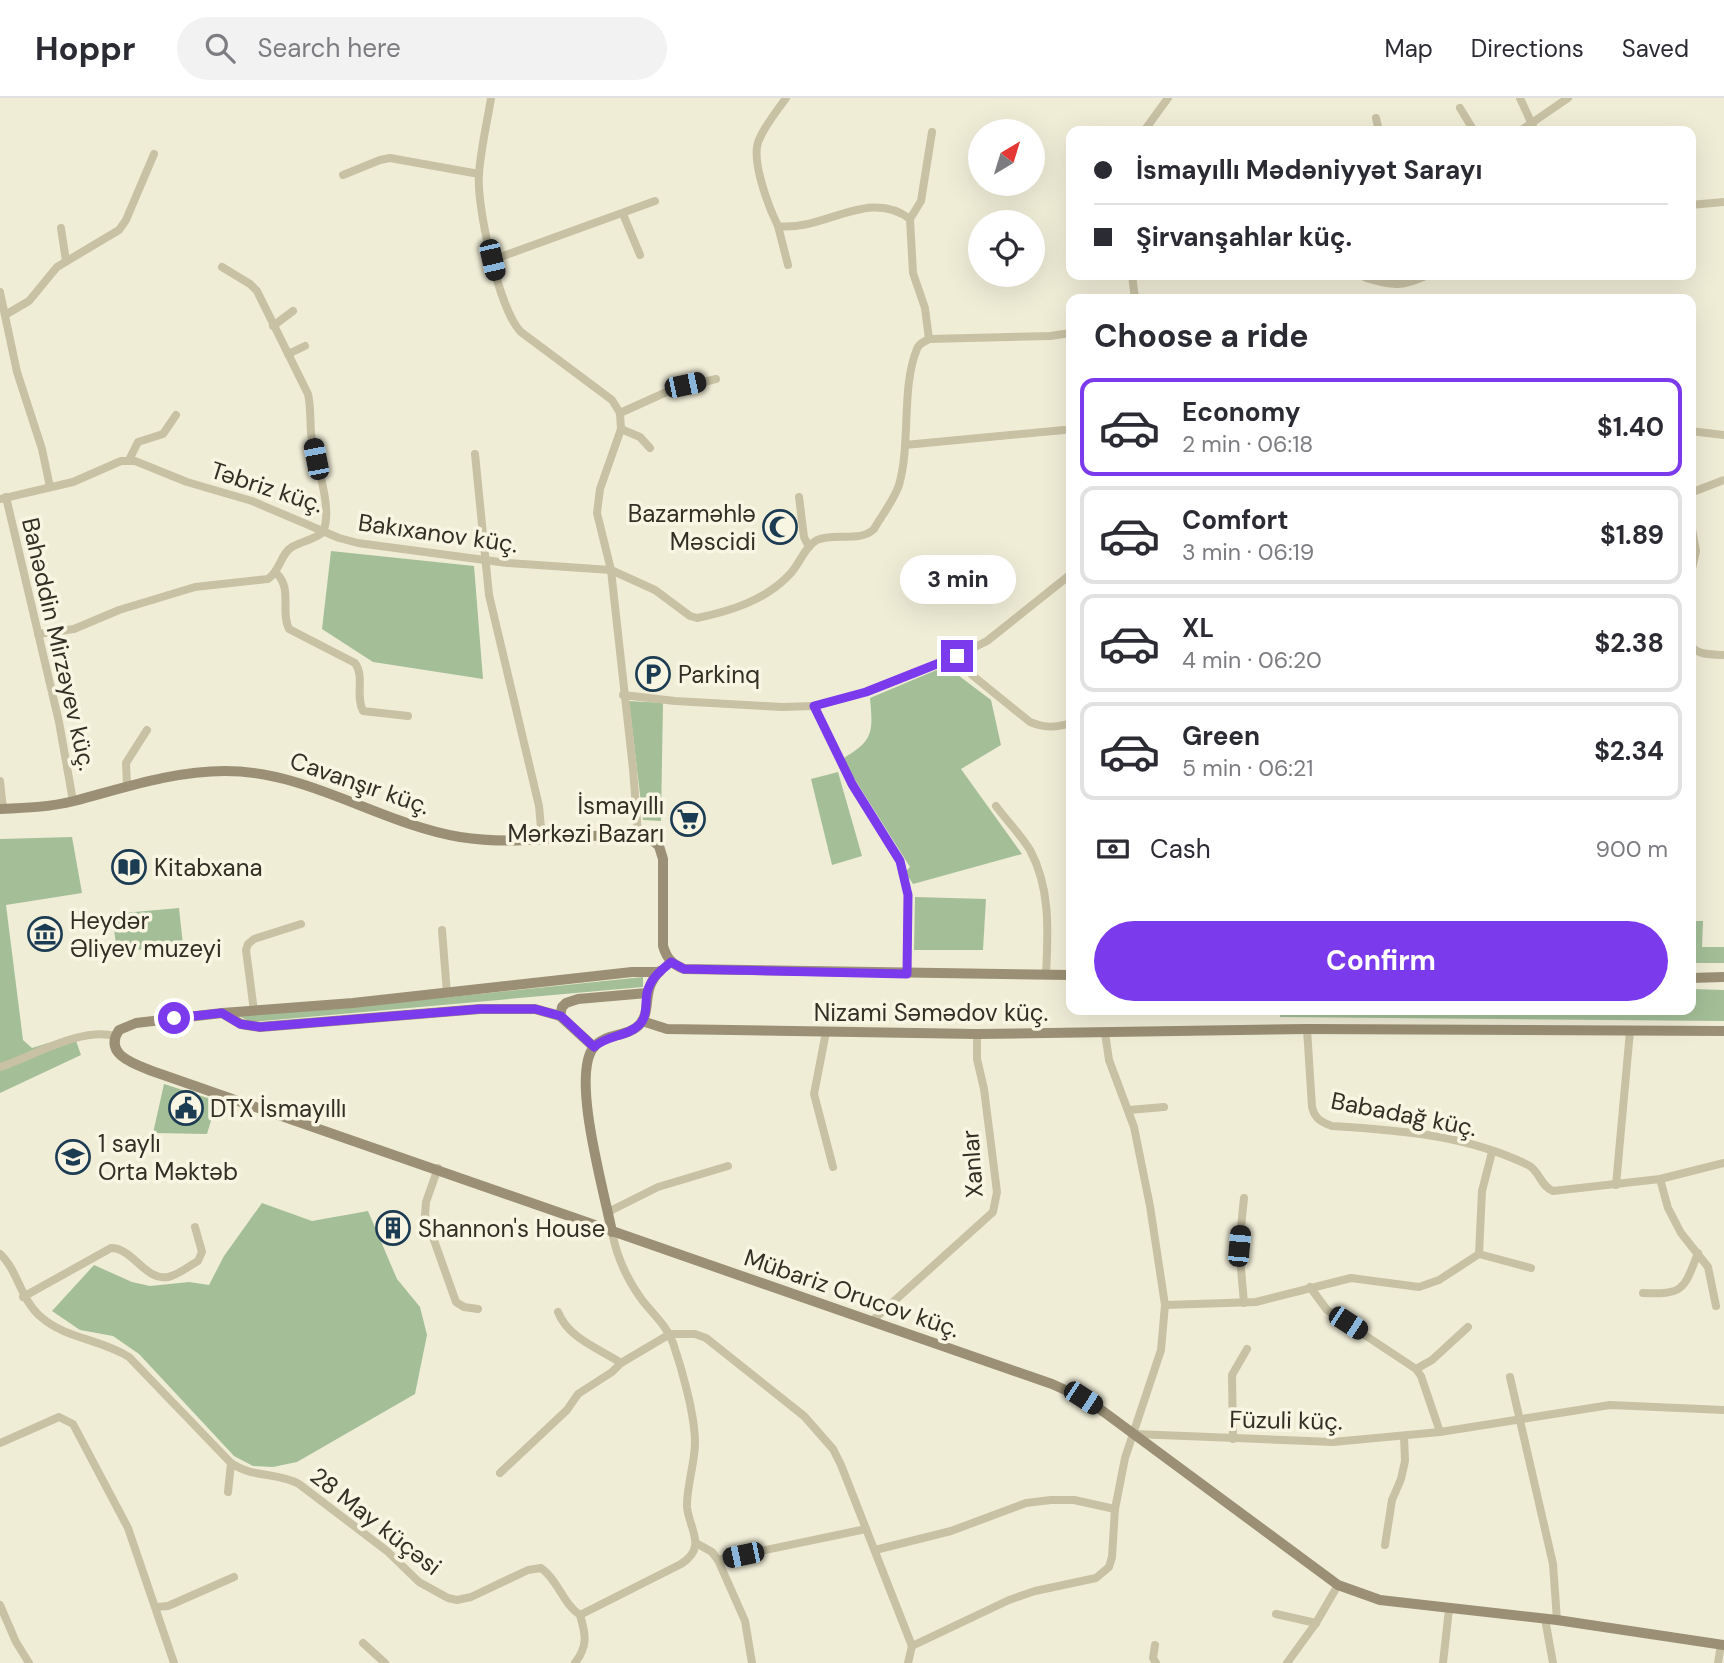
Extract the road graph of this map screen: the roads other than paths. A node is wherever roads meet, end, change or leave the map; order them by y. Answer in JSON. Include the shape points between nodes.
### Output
{"nodes":[{"id":1,"x":491,"y":98,"type":"edge"},
{"id":2,"x":786,"y":98,"type":"edge"},
{"id":3,"x":1168,"y":98,"type":"edge"},
{"id":4,"x":1520,"y":98,"type":"edge"},
{"id":5,"x":1567,"y":98,"type":"edge"},
{"id":6,"x":1460,"y":108,"type":"dead end"},
{"id":7,"x":1376,"y":118,"type":"dead end"},
{"id":8,"x":1148,"y":126,"type":"edge"},
{"id":9,"x":1378,"y":126,"type":"edge"},
{"id":10,"x":1471,"y":126,"type":"edge"},
{"id":11,"x":1533,"y":126,"type":"edge"},
{"id":12,"x":1534,"y":126,"type":"edge"},
{"id":13,"x":932,"y":132,"type":"dead end"},
{"id":14,"x":154,"y":154,"type":"dead end"},
{"id":15,"x":479,"y":174,"type":"junction"},
{"id":16,"x":343,"y":175,"type":"dead end"},
{"id":17,"x":655,"y":201,"type":"dead end"},
{"id":18,"x":1724,"y":202,"type":"edge"},
{"id":19,"x":1696,"y":204,"type":"edge"},
{"id":20,"x":623,"y":214,"type":"junction"},
{"id":21,"x":910,"y":219,"type":"junction"},
{"id":22,"x":778,"y":226,"type":"junction"},
{"id":23,"x":61,"y":228,"type":"dead end"},
{"id":24,"x":640,"y":255,"type":"dead end"},
{"id":25,"x":492,"y":260,"type":"junction"},
{"id":26,"x":66,"y":261,"type":"junction"},
{"id":27,"x":788,"y":265,"type":"dead end"},
{"id":28,"x":222,"y":267,"type":"dead end"},
{"id":29,"x":1373,"y":280,"type":"edge"},
{"id":30,"x":1418,"y":280,"type":"edge"},
{"id":31,"x":0,"y":292,"type":"edge"},
{"id":32,"x":293,"y":311,"type":"dead end"},
{"id":33,"x":5,"y":315,"type":"junction"},
{"id":34,"x":273,"y":326,"type":"junction"},
{"id":35,"x":1066,"y":334,"type":"edge"},
{"id":36,"x":929,"y":339,"type":"junction"},
{"id":37,"x":305,"y":345,"type":"dead end"},
{"id":38,"x":288,"y":354,"type":"junction"},
{"id":39,"x":716,"y":379,"type":"dead end"},
{"id":40,"x":620,"y":413,"type":"junction"},
{"id":41,"x":176,"y":415,"type":"dead end"},
{"id":42,"x":621,"y":429,"type":"junction"},
{"id":43,"x":1064,"y":430,"type":"dead end"},
{"id":44,"x":1696,"y":431,"type":"edge"},
{"id":45,"x":1724,"y":435,"type":"edge"},
{"id":46,"x":905,"y":445,"type":"junction"},
{"id":47,"x":650,"y":448,"type":"dead end"},
{"id":48,"x":475,"y":454,"type":"dead end"},
{"id":49,"x":129,"y":460,"type":"junction"},
{"id":50,"x":1724,"y":480,"type":"edge"},
{"id":51,"x":50,"y":487,"type":"junction"},
{"id":52,"x":1696,"y":491,"type":"edge"},
{"id":53,"x":799,"y":497,"type":"dead end"},
{"id":54,"x":3,"y":498,"type":"edge"},
{"id":55,"x":323,"y":532,"type":"junction"},
{"id":56,"x":809,"y":547,"type":"junction"},
{"id":57,"x":485,"y":560,"type":"junction"},
{"id":58,"x":611,"y":570,"type":"junction"},
{"id":59,"x":276,"y":573,"type":"junction"},
{"id":60,"x":1066,"y":578,"type":"edge"},
{"id":61,"x":38,"y":635,"type":"junction"},
{"id":62,"x":1696,"y":650,"type":"edge"},
{"id":63,"x":1724,"y":655,"type":"edge"},
{"id":64,"x":957,"y":656,"type":"junction"},
{"id":65,"x":623,"y":695,"type":"junction"},
{"id":66,"x":814,"y":706,"type":"junction"},
{"id":67,"x":408,"y":716,"type":"dead end"},
{"id":68,"x":1066,"y":725,"type":"edge"},
{"id":69,"x":147,"y":730,"type":"dead end"},
{"id":70,"x":0,"y":781,"type":"edge"},
{"id":71,"x":127,"y":786,"type":"junction"},
{"id":72,"x":73,"y":801,"type":"junction"},
{"id":73,"x":996,"y":806,"type":"dead end"},
{"id":74,"x":1,"y":809,"type":"edge"},
{"id":75,"x":638,"y":834,"type":"junction"},
{"id":76,"x":542,"y":839,"type":"junction"},
{"id":77,"x":301,"y":924,"type":"dead end"},
{"id":78,"x":442,"y":930,"type":"dead end"},
{"id":79,"x":671,"y":962,"type":"junction"},
{"id":80,"x":659,"y":972,"type":"junction"},
{"id":81,"x":907,"y":974,"type":"junction"},
{"id":82,"x":1046,"y":975,"type":"junction"},
{"id":83,"x":1066,"y":975,"type":"edge"},
{"id":84,"x":1724,"y":977,"type":"edge"},
{"id":85,"x":1696,"y":978,"type":"edge"},
{"id":86,"x":647,"y":993,"type":"junction"},
{"id":87,"x":447,"y":994,"type":"junction"},
{"id":88,"x":254,"y":1011,"type":"junction"},
{"id":89,"x":222,"y":1013,"type":"junction"},
{"id":90,"x":561,"y":1016,"type":"junction"},
{"id":91,"x":642,"y":1021,"type":"junction"},
{"id":92,"x":1307,"y":1029,"type":"junction"},
{"id":93,"x":1630,"y":1031,"type":"junction"},
{"id":94,"x":1724,"y":1031,"type":"edge"},
{"id":95,"x":825,"y":1032,"type":"junction"},
{"id":96,"x":1105,"y":1033,"type":"junction"},
{"id":97,"x":977,"y":1034,"type":"junction"},
{"id":98,"x":115,"y":1036,"type":"junction"},
{"id":99,"x":594,"y":1047,"type":"junction"},
{"id":100,"x":0,"y":1067,"type":"edge"},
{"id":101,"x":1164,"y":1107,"type":"dead end"},
{"id":102,"x":1129,"y":1110,"type":"junction"},
{"id":103,"x":1492,"y":1152,"type":"junction"},
{"id":104,"x":1724,"y":1163,"type":"edge"},
{"id":105,"x":728,"y":1166,"type":"dead end"},
{"id":106,"x":833,"y":1167,"type":"dead end"},
{"id":107,"x":438,"y":1168,"type":"junction"},
{"id":108,"x":1660,"y":1179,"type":"junction"},
{"id":109,"x":1616,"y":1185,"type":"junction"},
{"id":110,"x":1244,"y":1198,"type":"dead end"},
{"id":111,"x":608,"y":1212,"type":"junction"},
{"id":112,"x":195,"y":1227,"type":"dead end"},
{"id":113,"x":612,"y":1232,"type":"junction"},
{"id":114,"x":1698,"y":1253,"type":"junction"},
{"id":115,"x":0,"y":1254,"type":"edge"},
{"id":116,"x":1479,"y":1254,"type":"junction"},
{"id":117,"x":1531,"y":1268,"type":"dead end"},
{"id":118,"x":1310,"y":1287,"type":"junction"},
{"id":119,"x":1643,"y":1293,"type":"dead end"},
{"id":120,"x":23,"y":1297,"type":"junction"},
{"id":121,"x":1244,"y":1303,"type":"junction"},
{"id":122,"x":1165,"y":1305,"type":"junction"},
{"id":123,"x":1716,"y":1306,"type":"dead end"},
{"id":124,"x":478,"y":1309,"type":"dead end"},
{"id":125,"x":558,"y":1312,"type":"dead end"},
{"id":126,"x":872,"y":1321,"type":"junction"},
{"id":127,"x":1468,"y":1327,"type":"dead end"},
{"id":128,"x":670,"y":1334,"type":"junction"},
{"id":129,"x":1247,"y":1349,"type":"dead end"},
{"id":130,"x":621,"y":1363,"type":"junction"},
{"id":131,"x":1416,"y":1370,"type":"junction"},
{"id":132,"x":1510,"y":1377,"type":"dead end"},
{"id":133,"x":1724,"y":1410,"type":"edge"},
{"id":134,"x":1518,"y":1419,"type":"junction"},
{"id":135,"x":1440,"y":1432,"type":"junction"},
{"id":136,"x":1132,"y":1434,"type":"junction"},
{"id":137,"x":1404,"y":1436,"type":"junction"},
{"id":138,"x":1233,"y":1439,"type":"junction"},
{"id":139,"x":0,"y":1443,"type":"edge"},
{"id":140,"x":231,"y":1463,"type":"junction"},
{"id":141,"x":500,"y":1473,"type":"dead end"},
{"id":142,"x":228,"y":1492,"type":"dead end"},
{"id":143,"x":1115,"y":1509,"type":"junction"},
{"id":144,"x":866,"y":1529,"type":"junction"},
{"id":145,"x":695,"y":1543,"type":"junction"},
{"id":146,"x":1385,"y":1545,"type":"dead end"},
{"id":147,"x":875,"y":1550,"type":"junction"},
{"id":148,"x":718,"y":1560,"type":"junction"},
{"id":149,"x":234,"y":1577,"type":"dead end"},
{"id":150,"x":1338,"y":1585,"type":"junction"},
{"id":151,"x":0,"y":1605,"type":"edge"},
{"id":152,"x":156,"y":1607,"type":"junction"},
{"id":153,"x":1449,"y":1609,"type":"junction"},
{"id":154,"x":1276,"y":1614,"type":"dead end"},
{"id":155,"x":580,"y":1615,"type":"junction"},
{"id":156,"x":1551,"y":1620,"type":"junction"},
{"id":157,"x":1316,"y":1623,"type":"junction"},
{"id":158,"x":363,"y":1643,"type":"dead end"},
{"id":159,"x":1722,"y":1644,"type":"edge"},
{"id":160,"x":1155,"y":1645,"type":"dead end"},
{"id":161,"x":912,"y":1646,"type":"junction"},
{"id":162,"x":29,"y":1663,"type":"edge"},
{"id":163,"x":174,"y":1663,"type":"edge"},
{"id":164,"x":385,"y":1663,"type":"edge"},
{"id":165,"x":575,"y":1663,"type":"edge"},
{"id":166,"x":752,"y":1663,"type":"edge"},
{"id":167,"x":908,"y":1663,"type":"edge"},
{"id":168,"x":1156,"y":1663,"type":"edge"},
{"id":169,"x":1287,"y":1663,"type":"edge"},
{"id":170,"x":1443,"y":1663,"type":"edge"},
{"id":171,"x":1553,"y":1663,"type":"edge"},
{"id":172,"x":1718,"y":1663,"type":"edge"}],
"edges":[{"from":1,"to":15,"type":"street"},
{"from":2,"to":22,"type":"street","via":[[756,151],[768,206]]},
{"from":3,"to":8,"type":"street"},
{"from":4,"to":11,"type":"street"},
{"from":5,"to":12,"type":"street"},
{"from":6,"to":10,"type":"street"},
{"from":7,"to":9,"type":"street"},
{"from":13,"to":21,"type":"street","via":[[921,201]]},
{"from":14,"to":26,"type":"street","via":[[120,230]]},
{"from":15,"to":16,"type":"street","via":[[390,158]]},
{"from":15,"to":25,"type":"street"},
{"from":17,"to":20,"type":"street"},
{"from":18,"to":19,"type":"street"},
{"from":20,"to":24,"type":"street"},
{"from":20,"to":25,"type":"street"},
{"from":21,"to":22,"type":"street","via":[[901,211],[881,206],[793,227]]},
{"from":21,"to":36,"type":"street","via":[[913,273]]},
{"from":22,"to":27,"type":"street"},
{"from":23,"to":26,"type":"street"},
{"from":25,"to":40,"type":"street","via":[[513,324],[611,400]]},
{"from":26,"to":33,"type":"street","via":[[29,301]]},
{"from":28,"to":34,"type":"street","name":"Təbriz küç.","via":[[257,291]]},
{"from":29,"to":30,"type":"street","via":[[1392,285]]},
{"from":31,"to":33,"type":"street","name":"Bahəddin Mirzəyev küç."},
{"from":32,"to":34,"type":"street"},
{"from":33,"to":51,"type":"street","name":"Bahəddin Mirzəyev küç."},
{"from":34,"to":38,"type":"street","name":"Təbriz küç."},
{"from":35,"to":36,"type":"street"},
{"from":36,"to":46,"type":"street","via":[[917,348]]},
{"from":37,"to":38,"type":"street"},
{"from":38,"to":55,"type":"street","name":"Təbriz küç.","via":[[311,407],[311,433],[326,511]]},
{"from":39,"to":40,"type":"street","via":[[685,385]]},
{"from":40,"to":42,"type":"street"},
{"from":41,"to":49,"type":"street","via":[[163,434],[138,442]]},
{"from":42,"to":47,"type":"street","via":[[640,437]]},
{"from":42,"to":58,"type":"street","via":[[597,500],[598,524]]},
{"from":43,"to":46,"type":"street"},
{"from":44,"to":45,"type":"street"},
{"from":46,"to":56,"type":"street","via":[[898,489],[869,534],[819,539]]},
{"from":48,"to":57,"type":"street"},
{"from":49,"to":51,"type":"street"},
{"from":49,"to":55,"type":"street","name":"Təbriz küç.","via":[[252,501]]},
{"from":50,"to":52,"type":"street"},
{"from":51,"to":54,"type":"street"},
{"from":53,"to":56,"type":"street"},
{"from":54,"to":61,"type":"street","name":"Bahəddin Mirzəyev küç."},
{"from":55,"to":57,"type":"street","name":"Bakıxanov küç.","via":[[358,543]]},
{"from":55,"to":59,"type":"street","name":"Bakıxanov küç.","via":[[285,553]]},
{"from":56,"to":58,"type":"street","name":"Bakıxanov küç.","via":[[770,592],[697,618],[655,590]]},
{"from":57,"to":58,"type":"street","name":"Bakıxanov küç."},
{"from":57,"to":76,"type":"street","via":[[492,612]]},
{"from":58,"to":65,"type":"street"},
{"from":59,"to":61,"type":"street","via":[[258,581],[195,587],[74,629]]},
{"from":59,"to":67,"type":"street","via":[[286,590],[289,629],[355,663],[360,670],[363,711]]},
{"from":60,"to":64,"type":"street","via":[[998,633]]},
{"from":61,"to":72,"type":"street","name":"Bahəddin Mirzəyev küç.","via":[[60,722]]},
{"from":62,"to":63,"type":"street"},
{"from":64,"to":66,"type":"street","via":[[866,692]]},
{"from":64,"to":68,"type":"street","via":[[972,675],[1030,722],[1058,728]]},
{"from":65,"to":66,"type":"street"},
{"from":65,"to":75,"type":"street"},
{"from":66,"to":81,"type":"street","via":[[852,784],[900,861],[908,895]]},
{"from":69,"to":71,"type":"street","via":[[126,763]]},
{"from":70,"to":74,"type":"street"},
{"from":71,"to":72,"type":"street","name":"Cavanşır küç."},
{"from":71,"to":76,"type":"street","name":"Cavanşır küç.","via":[[193,772],[251,772],[301,782],[402,822],[443,833],[491,840]]},
{"from":72,"to":74,"type":"street","name":"Cavanşır küç."},
{"from":73,"to":82,"type":"street","via":[[1029,849],[1040,872],[1048,915]]},
{"from":75,"to":76,"type":"street","name":"Cavanşır küç."},
{"from":75,"to":79,"type":"street","name":"Cavanşır küç.","via":[[655,842],[663,859],[663,946]]},
{"from":77,"to":88,"type":"street","via":[[248,944]]},
{"from":78,"to":87,"type":"street"},
{"from":79,"to":80,"type":"street"},
{"from":79,"to":81,"type":"street","via":[[684,969]]},
{"from":80,"to":86,"type":"street"},
{"from":80,"to":87,"type":"street"},
{"from":81,"to":82,"type":"street"},
{"from":82,"to":83,"type":"street"},
{"from":84,"to":85,"type":"street"},
{"from":86,"to":90,"type":"street","via":[[573,1000],[562,1007]]},
{"from":86,"to":91,"type":"street"},
{"from":87,"to":88,"type":"street"},
{"from":88,"to":89,"type":"street"},
{"from":89,"to":90,"type":"street","via":[[240,1024],[260,1027],[480,1009],[535,1009]]},
{"from":89,"to":98,"type":"street","via":[[136,1023]]},
{"from":90,"to":99,"type":"street"},
{"from":91,"to":95,"type":"street","name":"Nizami Səmədov küç.","via":[[667,1029]]},
{"from":91,"to":99,"type":"street"},
{"from":92,"to":93,"type":"street","name":"Nizami Səmədov küç."},
{"from":92,"to":96,"type":"street","name":"Nizami Səmədov küç."},
{"from":92,"to":103,"type":"street","name":"Babadağ küç.","via":[[1312,1107],[1320,1122],[1426,1134]]},
{"from":93,"to":94,"type":"street","name":"Nizami Səmədov küç."},
{"from":93,"to":109,"type":"street"},
{"from":95,"to":97,"type":"street","name":"Nizami Səmədov küç."},
{"from":95,"to":106,"type":"street","via":[[814,1094]]},
{"from":96,"to":97,"type":"street","name":"Nizami Səmədov küç."},
{"from":96,"to":102,"type":"street"},
{"from":97,"to":126,"type":"street","name":"Xanlar","via":[[997,1192],[993,1212]]},
{"from":98,"to":100,"type":"street","via":[[88,1034]]},
{"from":98,"to":107,"type":"street","name":"Mübariz Orucov küç.","via":[[115,1050],[138,1065]]},
{"from":99,"to":111,"type":"street","via":[[587,1069],[589,1114]]},
{"from":101,"to":102,"type":"street"},
{"from":102,"to":122,"type":"street"},
{"from":103,"to":109,"type":"street","name":"Babadağ küç.","via":[[1531,1166],[1553,1191]]},
{"from":103,"to":116,"type":"street","via":[[1482,1191]]},
{"from":104,"to":108,"type":"street","name":"Babadağ küç."},
{"from":105,"to":111,"type":"street","via":[[658,1187]]},
{"from":107,"to":113,"type":"street","name":"Mübariz Orucov küç."},
{"from":107,"to":124,"type":"street","via":[[426,1202],[426,1222],[456,1302]]},
{"from":108,"to":109,"type":"street","name":"Babadağ küç."},
{"from":108,"to":114,"type":"street","via":[[1668,1208]]},
{"from":110,"to":121,"type":"street","via":[[1239,1246]]},
{"from":111,"to":113,"type":"street"},
{"from":112,"to":120,"type":"street","via":[[202,1252],[198,1261],[168,1277],[152,1274],[124,1251],[111,1248]]},
{"from":113,"to":126,"type":"street","name":"Mübariz Orucov küç."},
{"from":113,"to":128,"type":"street","via":[[626,1276]]},
{"from":114,"to":119,"type":"street","via":[[1687,1281],[1677,1292]]},
{"from":114,"to":123,"type":"street","via":[[1708,1267]]},
{"from":115,"to":120,"type":"street","name":"28 May küçəsi"},
{"from":116,"to":117,"type":"street"},
{"from":116,"to":118,"type":"street","via":[[1429,1285],[1350,1278]]},
{"from":118,"to":121,"type":"street"},
{"from":118,"to":131,"type":"street","via":[[1327,1310]]},
{"from":120,"to":140,"type":"street","name":"28 May küçəsi","via":[[60,1330],[104,1343],[129,1357]]},
{"from":121,"to":122,"type":"street"},
{"from":122,"to":136,"type":"street","via":[[1161,1350]]},
{"from":125,"to":130,"type":"street","via":[[572,1334]]},
{"from":126,"to":136,"type":"street","name":"Mübariz Orucov küç.","via":[[1052,1384],[1083,1398]]},
{"from":127,"to":131,"type":"street"},
{"from":128,"to":130,"type":"street"},
{"from":128,"to":144,"type":"street","via":[[706,1338],[804,1416],[833,1449]]},
{"from":128,"to":145,"type":"street","via":[[694,1427],[687,1508]]},
{"from":129,"to":138,"type":"street","via":[[1232,1375]]},
{"from":130,"to":141,"type":"street","via":[[578,1394]]},
{"from":131,"to":135,"type":"street"},
{"from":132,"to":134,"type":"street"},
{"from":133,"to":134,"type":"street","name":"Füzuli küç.","via":[[1610,1405]]},
{"from":134,"to":135,"type":"street","name":"Füzuli küç."},
{"from":134,"to":156,"type":"street","via":[[1553,1564]]},
{"from":135,"to":137,"type":"street","name":"Füzuli küç."},
{"from":136,"to":138,"type":"street","name":"Füzuli küç."},
{"from":136,"to":143,"type":"street"},
{"from":136,"to":150,"type":"street","name":"Mübariz Orucov küç."},
{"from":137,"to":138,"type":"street","name":"Füzuli küç.","via":[[1333,1442]]},
{"from":137,"to":146,"type":"street","via":[[1405,1461],[1392,1500]]},
{"from":139,"to":152,"type":"street","via":[[59,1417],[73,1424],[128,1528]]},
{"from":140,"to":142,"type":"street"},
{"from":140,"to":155,"type":"street","name":"28 May küçəsi","via":[[249,1473],[284,1477],[299,1484],[441,1595],[457,1600],[471,1597],[541,1568]]},
{"from":143,"to":147,"type":"street","via":[[1074,1500],[1026,1503],[951,1531]]},
{"from":143,"to":161,"type":"street","via":[[1112,1557],[1103,1574],[1009,1600]]},
{"from":144,"to":147,"type":"street"},
{"from":144,"to":148,"type":"street"},
{"from":145,"to":148,"type":"street"},
{"from":145,"to":155,"type":"street","via":[[688,1560]]},
{"from":147,"to":161,"type":"street"},
{"from":148,"to":166,"type":"street","via":[[742,1613]]},
{"from":149,"to":152,"type":"street"},
{"from":150,"to":153,"type":"street","name":"Mübariz Orucov küç.","via":[[1380,1600]]},
{"from":150,"to":157,"type":"street"},
{"from":151,"to":162,"type":"street"},
{"from":152,"to":163,"type":"street"},
{"from":153,"to":156,"type":"street","name":"Mübariz Orucov küç."},
{"from":153,"to":170,"type":"street"},
{"from":154,"to":157,"type":"street"},
{"from":155,"to":165,"type":"street","via":[[586,1638]]},
{"from":156,"to":159,"type":"street","name":"Mübariz Orucov küç."},
{"from":156,"to":171,"type":"street"},
{"from":157,"to":169,"type":"street"},
{"from":158,"to":164,"type":"street"},
{"from":159,"to":172,"type":"street","name":"Mübariz Orucov küç."},
{"from":160,"to":168,"type":"street"},
{"from":161,"to":167,"type":"street"}]}
